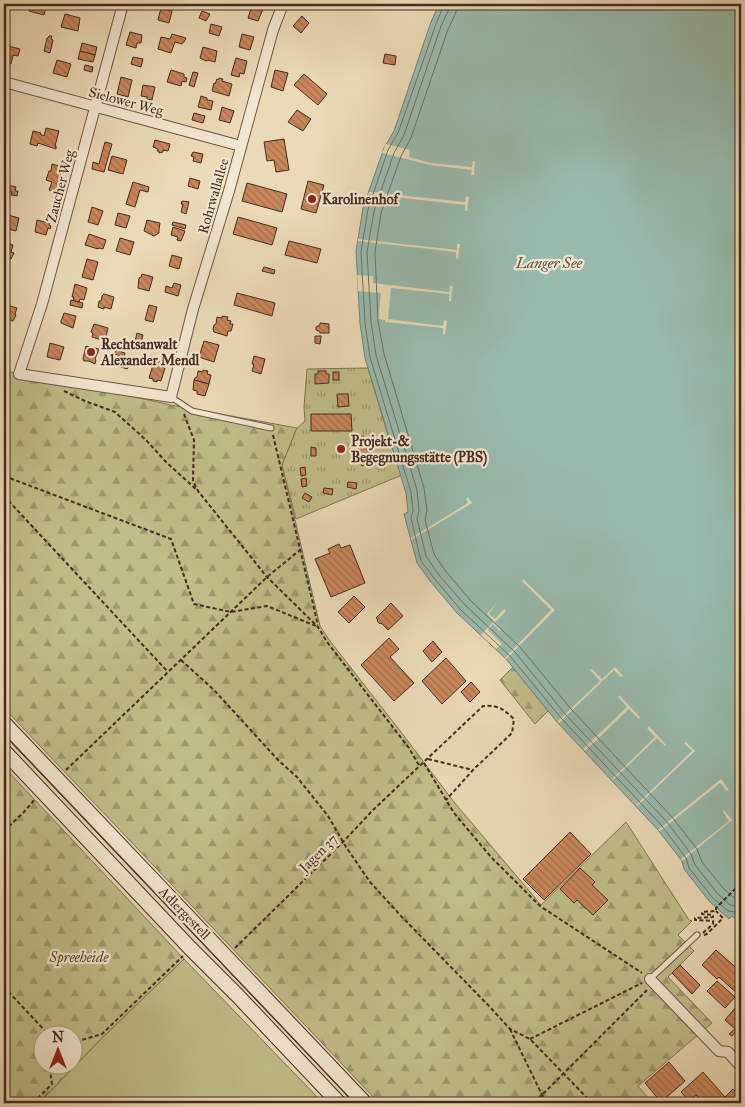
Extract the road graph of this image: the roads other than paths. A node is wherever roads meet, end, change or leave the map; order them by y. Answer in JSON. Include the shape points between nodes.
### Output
{"nodes":[{"id":1,"x":123,"y":4,"type":"edge"},
{"id":2,"x":283,"y":4,"type":"edge"},
{"id":3,"x":4,"y":82,"type":"edge"},
{"id":4,"x":95,"y":107,"type":"junction"},
{"id":5,"x":242,"y":146,"type":"junction"},
{"id":6,"x":171,"y":397,"type":"junction"},
{"id":7,"x":271,"y":428,"type":"road end"},
{"id":8,"x":4,"y":724,"type":"edge"},
{"id":9,"x":4,"y":750,"type":"edge"},
{"id":10,"x":697,"y":935,"type":"dead end"},
{"id":11,"x":219,"y":963,"type":"junction"},
{"id":12,"x":652,"y":981,"type":"joint"},
{"id":13,"x":741,"y":1067,"type":"edge"},
{"id":14,"x":339,"y":1103,"type":"edge"},
{"id":15,"x":366,"y":1103,"type":"edge"}],
"edges":[{"from":1,"to":4,"type":"street","name":"Zaucher Weg"},
{"from":2,"to":5,"type":"street","name":"Rohrwallallee"},
{"from":3,"to":4,"type":"street","name":"Sielower Weg"},
{"from":4,"to":5,"type":"street","name":"Sielower Weg"},
{"from":4,"to":6,"type":"street","name":"Zaucher Weg","via":[[37,323],[19,374]]},
{"from":5,"to":6,"type":"street","name":"Rohrwallallee","via":[[193,309]]},
{"from":6,"to":7,"type":"lane","via":[[192,411]]},
{"from":8,"to":11,"type":"main road","name":"Adlergestell","via":[[57,779]]},
{"from":9,"to":11,"type":"main road","name":"Adlergestell","via":[[190,948]]},
{"from":10,"to":12,"type":"lane"},
{"from":11,"to":14,"type":"main road","name":"Adlergestell"},
{"from":11,"to":15,"type":"main road","name":"Adlergestell"},
{"from":12,"to":13,"type":"street","via":[[719,1051],[728,1052]]}]}
